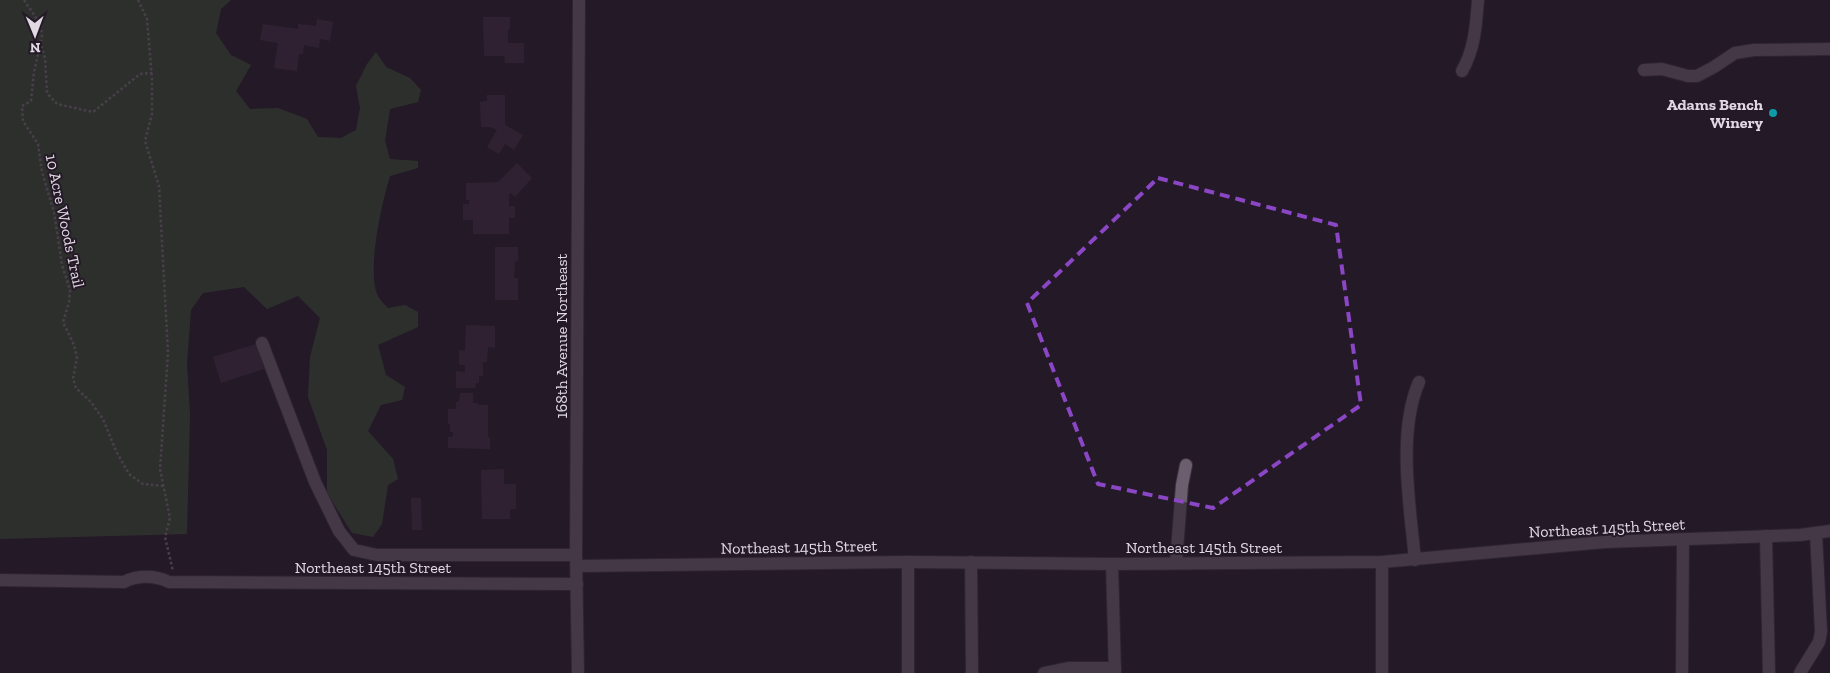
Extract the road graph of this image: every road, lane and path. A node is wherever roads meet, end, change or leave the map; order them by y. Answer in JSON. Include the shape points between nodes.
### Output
{"nodes":[{"id":1,"x":24,"y":0,"type":"edge"},
{"id":2,"x":138,"y":0,"type":"edge"},
{"id":3,"x":579,"y":0,"type":"edge"},
{"id":4,"x":1478,"y":0,"type":"edge"},
{"id":5,"x":40,"y":45,"type":"junction"},
{"id":6,"x":1830,"y":48,"type":"edge"},
{"id":7,"x":1644,"y":70,"type":"dead end"},
{"id":8,"x":1462,"y":71,"type":"dead end"},
{"id":9,"x":152,"y":73,"type":"junction"},
{"id":10,"x":262,"y":343,"type":"dead end"},
{"id":11,"x":1419,"y":382,"type":"dead end"},
{"id":12,"x":1186,"y":465,"type":"dead end"},
{"id":13,"x":164,"y":486,"type":"junction"},
{"id":14,"x":1830,"y":531,"type":"edge"},
{"id":15,"x":1816,"y":533,"type":"junction"},
{"id":16,"x":1766,"y":536,"type":"junction"},
{"id":17,"x":1683,"y":540,"type":"junction"},
{"id":18,"x":577,"y":560,"type":"junction"},
{"id":19,"x":1415,"y":560,"type":"junction"},
{"id":20,"x":908,"y":562,"type":"junction"},
{"id":21,"x":970,"y":562,"type":"junction"},
{"id":22,"x":1382,"y":562,"type":"junction"},
{"id":23,"x":1176,"y":563,"type":"junction"},
{"id":24,"x":1112,"y":564,"type":"junction"},
{"id":25,"x":0,"y":580,"type":"edge"},
{"id":26,"x":172,"y":582,"type":"junction"},
{"id":27,"x":577,"y":584,"type":"junction"},
{"id":28,"x":1115,"y":670,"type":"edge"},
{"id":29,"x":578,"y":673,"type":"edge"},
{"id":30,"x":908,"y":673,"type":"edge"},
{"id":31,"x":972,"y":673,"type":"edge"},
{"id":32,"x":1044,"y":673,"type":"edge"},
{"id":33,"x":1382,"y":673,"type":"edge"},
{"id":34,"x":1682,"y":673,"type":"edge"},
{"id":35,"x":1769,"y":673,"type":"edge"},
{"id":36,"x":1800,"y":673,"type":"edge"}],
"edges":[{"from":1,"to":5,"type":"path","name":"10 Acre Woods Trail","via":[[41,25]]},
{"from":2,"to":9,"type":"path","via":[[147,19]]},
{"from":3,"to":18,"type":"street","name":"168th Avenue Northeast"},
{"from":4,"to":8,"type":"street","via":[[1476,33],[1470,57]]},
{"from":5,"to":9,"type":"path","name":"10 Acre Woods Trail","via":[[45,58],[47,92],[57,104],[93,112],[140,74]]},
{"from":5,"to":13,"type":"path","name":"10 Acre Woods Trail","via":[[31,101],[22,106],[23,121],[38,144],[70,290],[63,322],[77,358],[73,378],[76,388],[104,419],[129,474],[143,484]]},
{"from":6,"to":7,"type":"street","via":[[1735,53],[1698,76],[1662,69]]},
{"from":9,"to":13,"type":"path","via":[[152,114],[145,141],[159,186],[168,353],[160,469]]},
{"from":10,"to":18,"type":"street","name":"Northeast 145th Street","via":[[315,482],[339,531],[354,550],[377,555]]},
{"from":11,"to":19,"type":"street","via":[[1413,396],[1406,474]]},
{"from":12,"to":23,"type":"street"},
{"from":13,"to":26,"type":"path","via":[[170,518],[165,537]]},
{"from":14,"to":15,"type":"street","name":"Northeast 145th Street"},
{"from":15,"to":16,"type":"street","name":"Northeast 145th Street"},
{"from":15,"to":36,"type":"street","via":[[1821,632],[1819,642]]},
{"from":16,"to":17,"type":"street","name":"Northeast 145th Street"},
{"from":16,"to":35,"type":"street"},
{"from":17,"to":19,"type":"street","name":"Northeast 145th Street","via":[[1604,542]]},
{"from":17,"to":34,"type":"street"},
{"from":18,"to":20,"type":"street","name":"Northeast 145th Street"},
{"from":18,"to":27,"type":"street","name":"168th Avenue Northeast"},
{"from":19,"to":22,"type":"street","name":"Northeast 145th Street"},
{"from":20,"to":21,"type":"street","name":"Northeast 145th Street"},
{"from":20,"to":30,"type":"street"},
{"from":21,"to":24,"type":"street","name":"Northeast 145th Street"},
{"from":21,"to":31,"type":"street"},
{"from":22,"to":23,"type":"street","name":"Northeast 145th Street"},
{"from":22,"to":33,"type":"street"},
{"from":23,"to":24,"type":"street","name":"Northeast 145th Street"},
{"from":24,"to":28,"type":"street"},
{"from":25,"to":26,"type":"street","name":"Northeast 145th Street","via":[[124,582],[130,586],[161,586]]},
{"from":26,"to":27,"type":"street","name":"Northeast 145th Street"},
{"from":27,"to":29,"type":"street","name":"168th Avenue Northeast"},
{"from":28,"to":32,"type":"street","via":[[1068,668]]}]}
